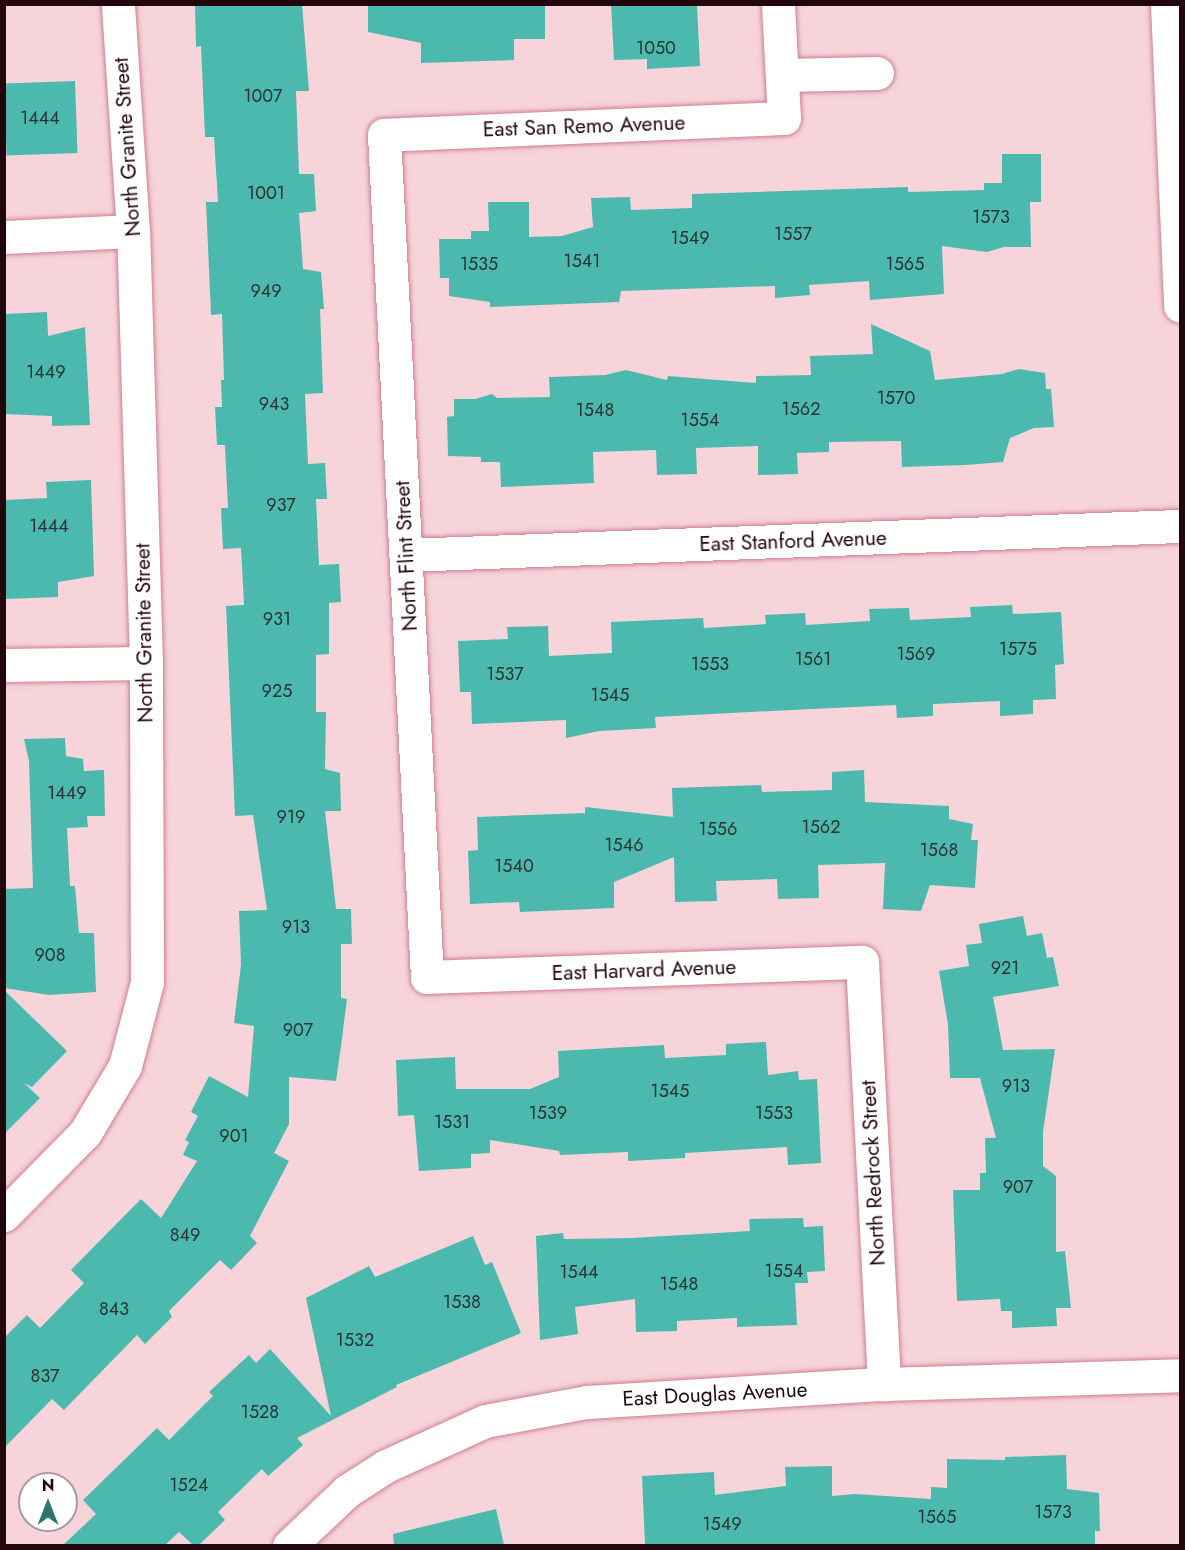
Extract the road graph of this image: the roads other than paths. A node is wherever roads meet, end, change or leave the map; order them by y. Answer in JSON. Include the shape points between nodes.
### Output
{"nodes":[{"id":1,"x":118,"y":4,"type":"edge"},
{"id":2,"x":778,"y":4,"type":"edge"},
{"id":3,"x":1167,"y":4,"type":"edge"},
{"id":4,"x":877,"y":73,"type":"dead end"},
{"id":5,"x":782,"y":75,"type":"junction"},
{"id":6,"x":384,"y":135,"type":"joint"},
{"id":7,"x":133,"y":231,"type":"junction"},
{"id":8,"x":4,"y":237,"type":"edge"},
{"id":9,"x":1180,"y":306,"type":"edge"},
{"id":10,"x":1180,"y":526,"type":"edge"},
{"id":11,"x":406,"y":555,"type":"junction"},
{"id":12,"x":146,"y":663,"type":"junction"},
{"id":13,"x":4,"y":665,"type":"edge"},
{"id":14,"x":862,"y":962,"type":"joint"},
{"id":15,"x":427,"y":977,"type":"joint"},
{"id":16,"x":4,"y":1215,"type":"edge"},
{"id":17,"x":1180,"y":1375,"type":"edge"},
{"id":18,"x":884,"y":1384,"type":"junction"},
{"id":19,"x":290,"y":1545,"type":"edge"}],
"edges":[{"from":1,"to":7,"type":"street","name":"North Granite Street"},
{"from":2,"to":5,"type":"street"},
{"from":3,"to":9,"type":"street"},
{"from":4,"to":5,"type":"street"},
{"from":5,"to":6,"type":"street","name":"East San Remo Avenue","via":[[784,118]]},
{"from":6,"to":11,"type":"street","name":"North Flint Street"},
{"from":7,"to":8,"type":"street"},
{"from":7,"to":12,"type":"street","name":"North Granite Street"},
{"from":10,"to":11,"type":"street","name":"East Stanford Avenue"},
{"from":11,"to":15,"type":"street","name":"North Flint Street"},
{"from":12,"to":13,"type":"street"},
{"from":12,"to":16,"type":"street","name":"North Granite Street","via":[[147,982],[125,1066],[85,1133]]},
{"from":14,"to":15,"type":"street","name":"East Harvard Avenue"},
{"from":14,"to":18,"type":"street","name":"North Redrock Street"},
{"from":17,"to":18,"type":"street","name":"East Douglas Avenue"},
{"from":18,"to":19,"type":"street","name":"East Douglas Avenue","via":[[587,1402],[485,1421],[386,1466],[347,1491]]}]}
